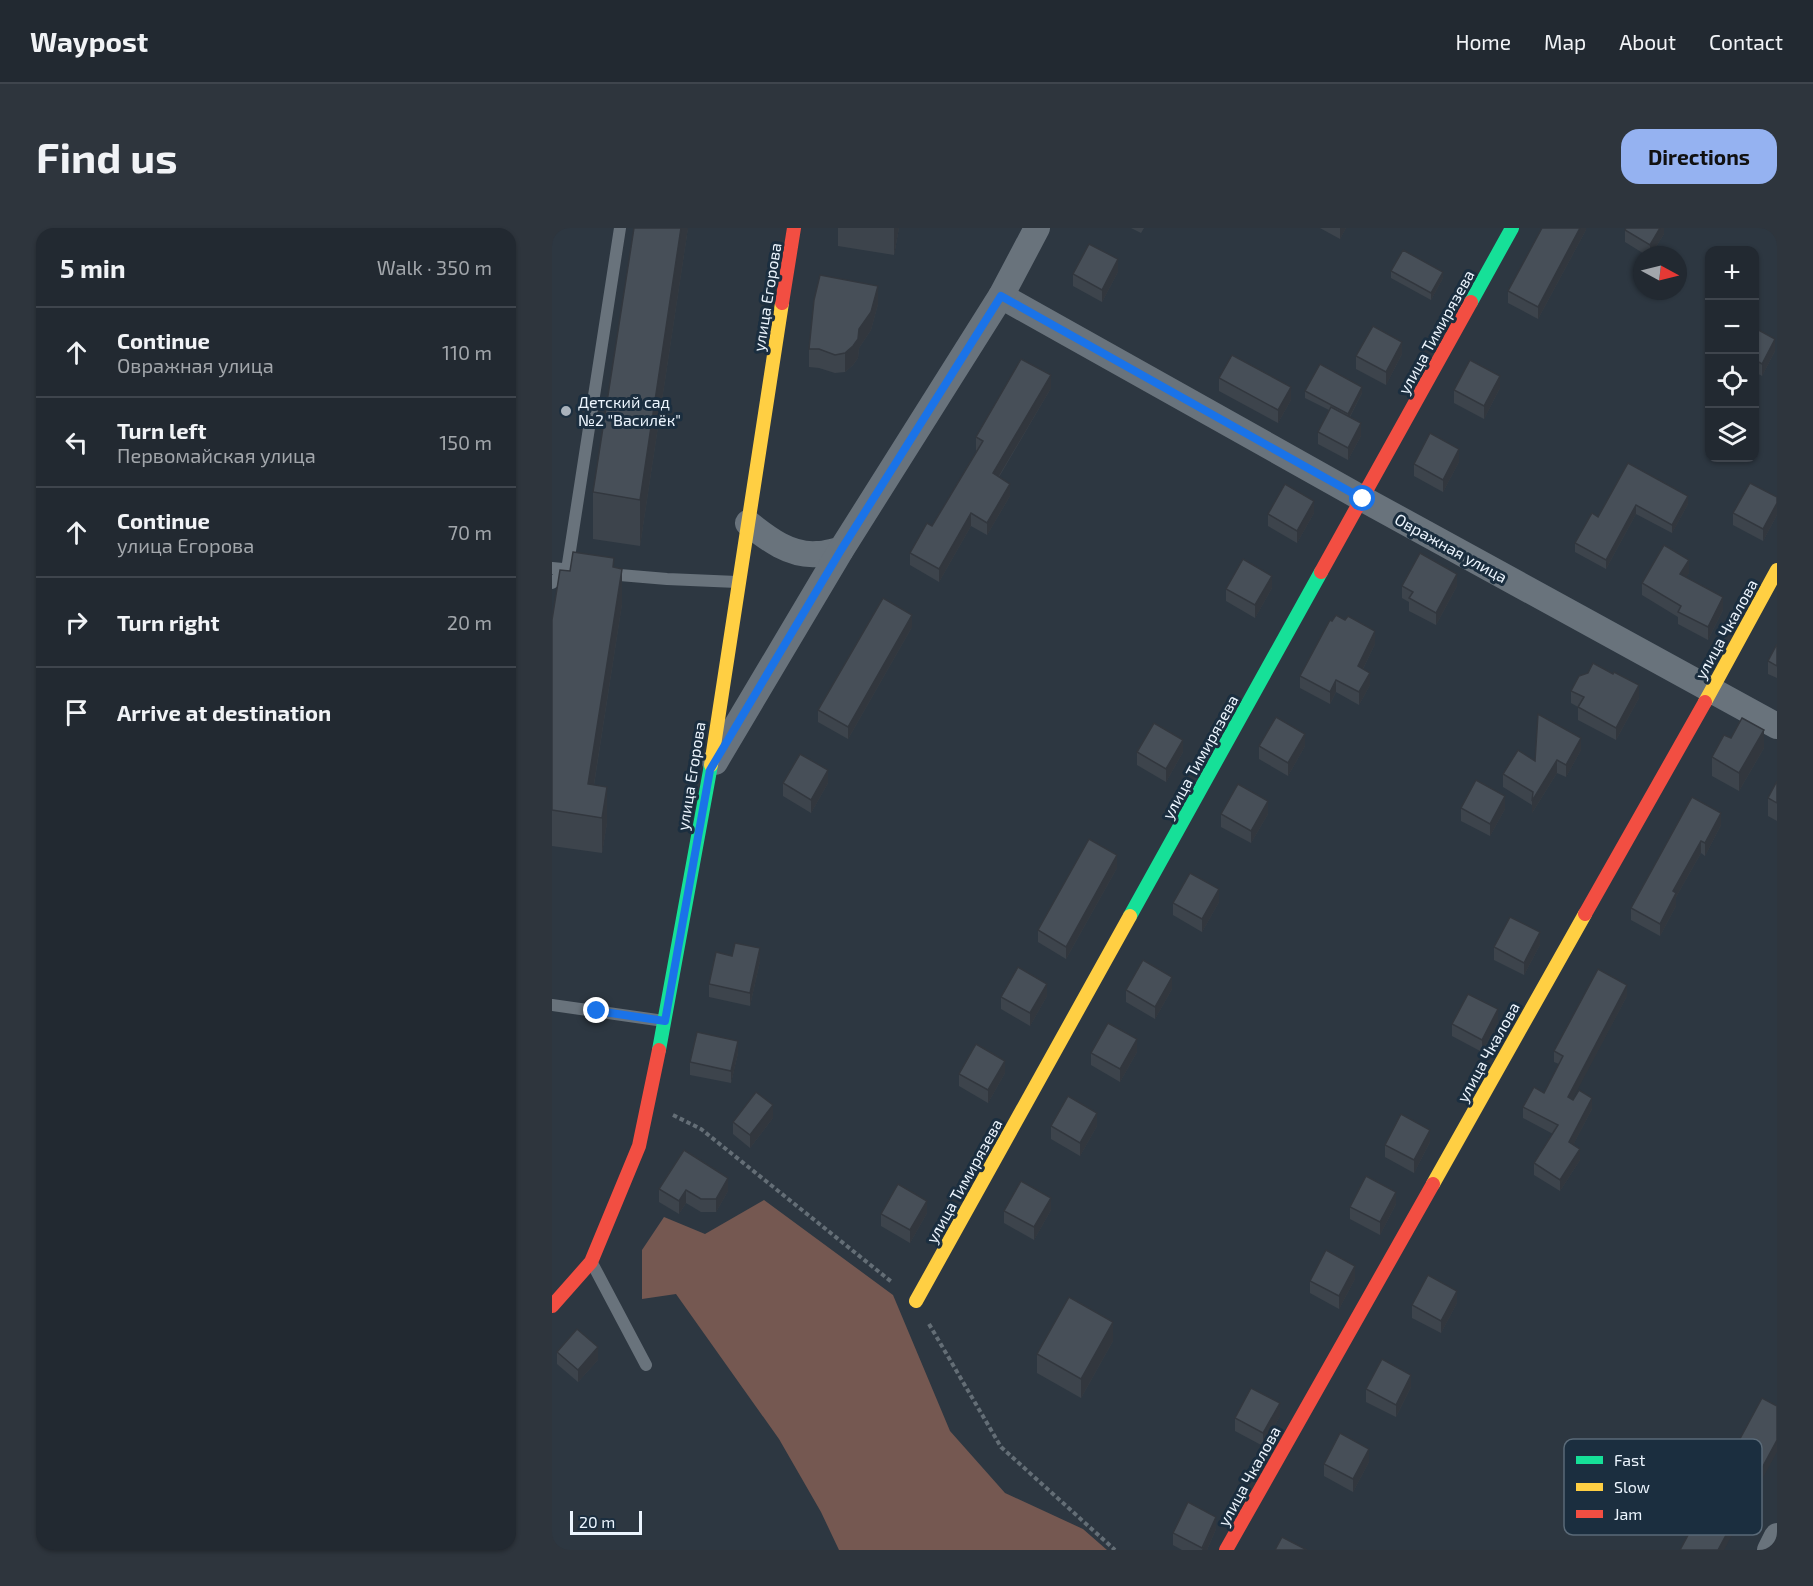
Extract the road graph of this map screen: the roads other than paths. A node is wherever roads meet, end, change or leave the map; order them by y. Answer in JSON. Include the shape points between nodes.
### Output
{"nodes":[{"id":1,"x":620,"y":228,"type":"edge"},
{"id":2,"x":794,"y":228,"type":"edge"},
{"id":3,"x":1037,"y":228,"type":"edge"},
{"id":4,"x":1512,"y":228,"type":"edge"},
{"id":5,"x":1001,"y":296,"type":"junction"},
{"id":6,"x":1363,"y":499,"type":"junction"},
{"id":7,"x":748,"y":523,"type":"junction"},
{"id":8,"x":841,"y":550,"type":"junction"},
{"id":9,"x":552,"y":568,"type":"edge"},
{"id":10,"x":567,"y":570,"type":"junction"},
{"id":11,"x":1777,"y":570,"type":"edge"},
{"id":12,"x":738,"y":582,"type":"junction"},
{"id":13,"x":552,"y":583,"type":"edge"},
{"id":14,"x":1711,"y":692,"type":"junction"},
{"id":15,"x":1777,"y":726,"type":"edge"},
{"id":16,"x":710,"y":770,"type":"junction"},
{"id":17,"x":552,"y":1005,"type":"edge"},
{"id":18,"x":665,"y":1021,"type":"junction"},
{"id":19,"x":591,"y":1262,"type":"junction"},
{"id":20,"x":916,"y":1301,"type":"dead end"},
{"id":21,"x":552,"y":1306,"type":"edge"},
{"id":22,"x":646,"y":1365,"type":"dead end"},
{"id":23,"x":1777,"y":1536,"type":"edge"},
{"id":24,"x":1226,"y":1550,"type":"edge"},
{"id":25,"x":1770,"y":1550,"type":"edge"}],
"edges":[{"from":1,"to":10,"type":"lane"},
{"from":2,"to":7,"type":"street","name":"улица Егорова"},
{"from":3,"to":5,"type":"street"},
{"from":4,"to":6,"type":"street","name":"улица Тимирязева"},
{"from":5,"to":6,"type":"street","name":"Овражная улица"},
{"from":5,"to":8,"type":"street"},
{"from":6,"to":14,"type":"street","name":"Овражная улица"},
{"from":6,"to":20,"type":"street","name":"улица Тимирязева"},
{"from":7,"to":8,"type":"street","via":[[791,550],[816,555]]},
{"from":7,"to":12,"type":"street","name":"улица Егорова"},
{"from":8,"to":16,"type":"street"},
{"from":9,"to":10,"type":"lane"},
{"from":10,"to":12,"type":"lane"},
{"from":10,"to":13,"type":"lane"},
{"from":11,"to":14,"type":"street","name":"улица Чкалова"},
{"from":12,"to":16,"type":"street","name":"улица Егорова"},
{"from":14,"to":15,"type":"street","name":"Овражная улица"},
{"from":14,"to":24,"type":"street","name":"улица Чкалова"},
{"from":16,"to":18,"type":"street","name":"улица Егорова"},
{"from":17,"to":18,"type":"lane"},
{"from":18,"to":19,"type":"street","name":"улица Егорова","via":[[639,1146]]},
{"from":19,"to":21,"type":"street","name":"улица Егорова"},
{"from":19,"to":22,"type":"lane"},
{"from":23,"to":25,"type":"street"}]}
